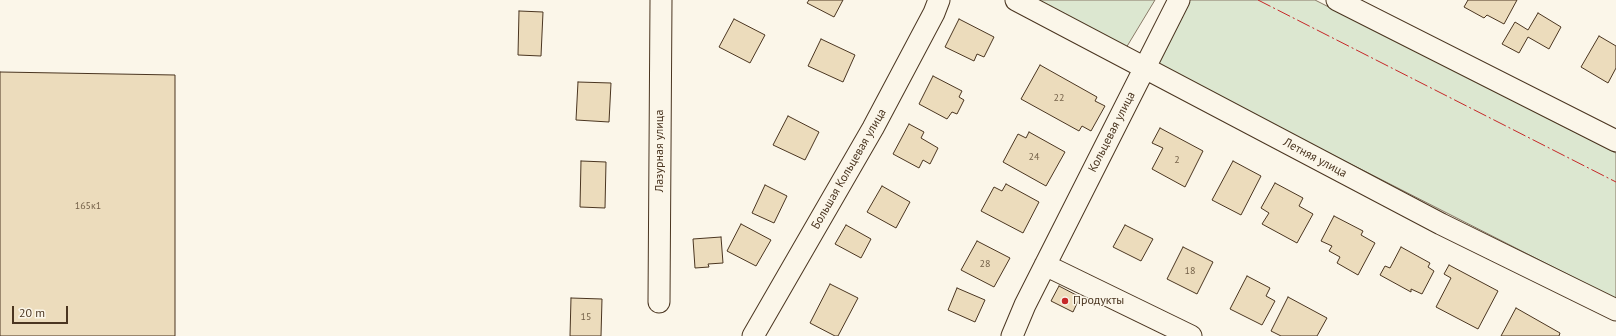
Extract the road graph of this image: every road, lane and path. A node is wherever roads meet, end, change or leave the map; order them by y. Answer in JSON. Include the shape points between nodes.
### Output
{"nodes":[{"id":1,"x":661,"y":0,"type":"edge"},
{"id":2,"x":939,"y":0,"type":"edge"},
{"id":3,"x":1016,"y":0,"type":"edge"},
{"id":4,"x":1179,"y":0,"type":"edge"},
{"id":5,"x":1337,"y":0,"type":"edge"},
{"id":6,"x":1144,"y":69,"type":"junction"},
{"id":7,"x":1616,"y":141,"type":"edge"},
{"id":8,"x":1045,"y":265,"type":"junction"},
{"id":9,"x":659,"y":302,"type":"dead end"},
{"id":10,"x":1616,"y":310,"type":"edge"},
{"id":11,"x":1187,"y":335,"type":"edge"},
{"id":12,"x":752,"y":336,"type":"edge"},
{"id":13,"x":1012,"y":336,"type":"edge"}],
"edges":[{"from":1,"to":9,"type":"street","name":"Лазурная улица"},
{"from":2,"to":12,"type":"street","name":"Большая Кольцевая улица","via":[[873,128]]},
{"from":3,"to":6,"type":"street","name":"Летняя улица"},
{"from":4,"to":6,"type":"street","name":"Кольцевая улица"},
{"from":5,"to":7,"type":"street"},
{"from":6,"to":8,"type":"street","name":"Кольцевая улица"},
{"from":6,"to":10,"type":"street","name":"Летняя улица","via":[[1440,224]]},
{"from":8,"to":11,"type":"street"},
{"from":8,"to":13,"type":"street","name":"Кольцевая улица"}]}
